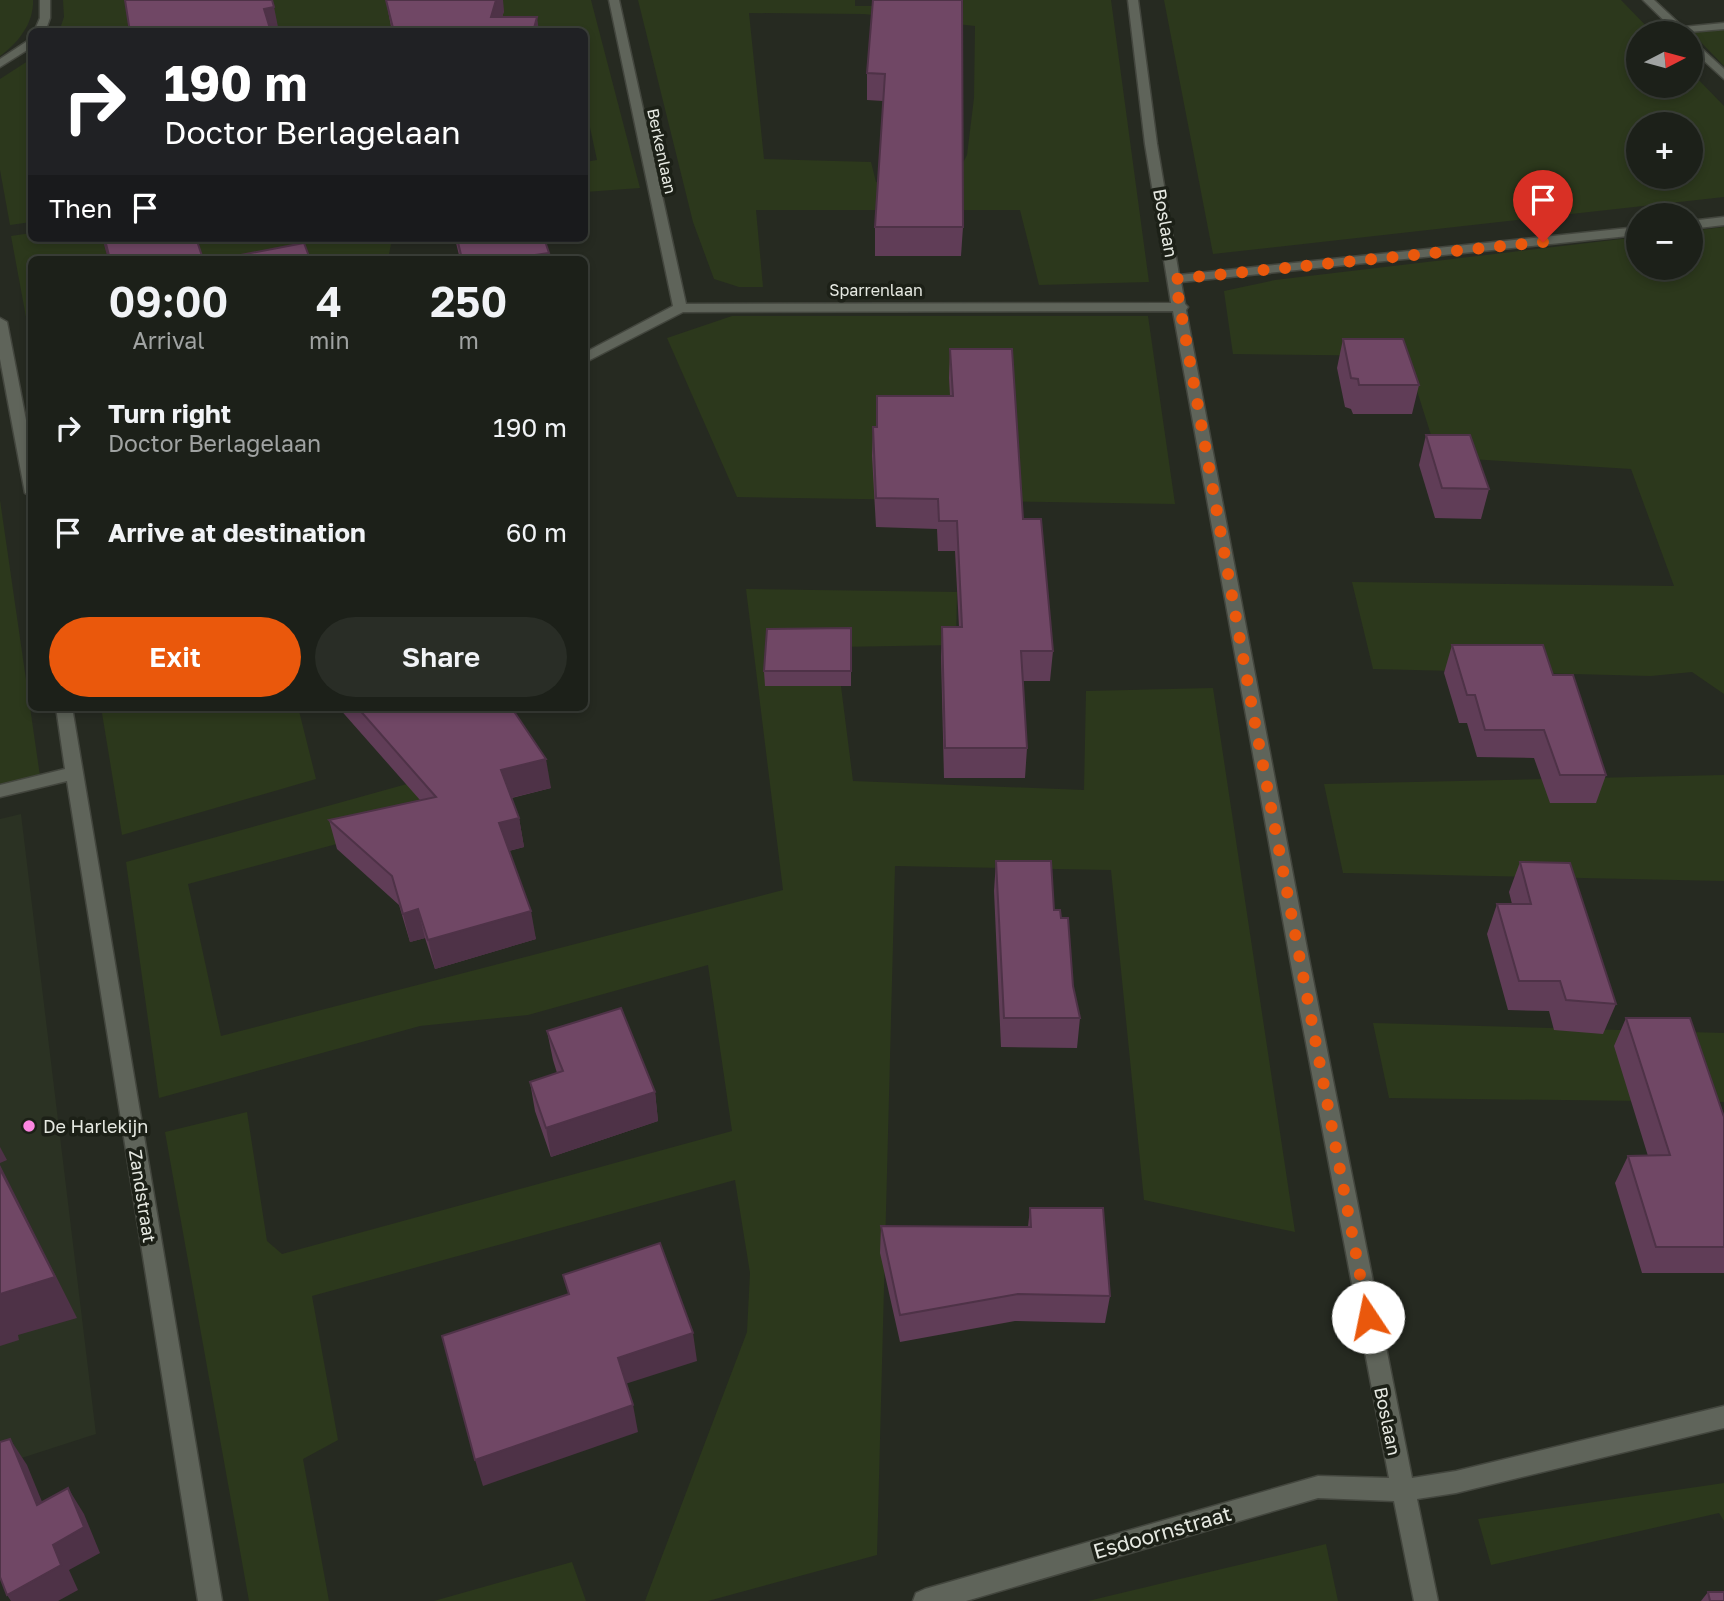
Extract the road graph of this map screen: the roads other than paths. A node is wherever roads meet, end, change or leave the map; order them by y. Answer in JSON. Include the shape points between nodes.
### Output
{"nodes":[{"id":1,"x":45,"y":0,"type":"edge"},
{"id":2,"x":614,"y":0,"type":"edge"},
{"id":3,"x":1133,"y":0,"type":"edge"},
{"id":4,"x":1648,"y":0,"type":"edge"},
{"id":5,"x":1670,"y":21,"type":"edge"},
{"id":6,"x":1724,"y":26,"type":"edge"},
{"id":7,"x":41,"y":28,"type":"edge"},
{"id":8,"x":1703,"y":29,"type":"edge"},
{"id":9,"x":28,"y":44,"type":"edge"},
{"id":10,"x":1703,"y":54,"type":"edge"},
{"id":11,"x":0,"y":64,"type":"edge"},
{"id":12,"x":1724,"y":76,"type":"edge"},
{"id":13,"x":1724,"y":221,"type":"edge"},
{"id":14,"x":1703,"y":223,"type":"edge"},
{"id":15,"x":1626,"y":232,"type":"edge"},
{"id":16,"x":1175,"y":279,"type":"junction"},
{"id":17,"x":1181,"y":307,"type":"junction"},
{"id":18,"x":680,"y":308,"type":"junction"},
{"id":19,"x":0,"y":322,"type":"edge"},
{"id":20,"x":588,"y":357,"type":"edge"},
{"id":21,"x":28,"y":472,"type":"edge"},
{"id":22,"x":65,"y":711,"type":"edge"},
{"id":23,"x":74,"y":773,"type":"junction"},
{"id":24,"x":0,"y":791,"type":"edge"},
{"id":25,"x":1724,"y":1418,"type":"edge"},
{"id":26,"x":1403,"y":1490,"type":"junction"},
{"id":27,"x":210,"y":1601,"type":"edge"},
{"id":28,"x":925,"y":1601,"type":"edge"},
{"id":29,"x":1426,"y":1601,"type":"edge"}],
"edges":[{"from":1,"to":7,"type":"street"},
{"from":2,"to":18,"type":"street","name":"Berkenlaan"},
{"from":3,"to":16,"type":"street","name":"Boslaan"},
{"from":4,"to":5,"type":"street"},
{"from":6,"to":8,"type":"street"},
{"from":9,"to":11,"type":"street"},
{"from":10,"to":12,"type":"street"},
{"from":13,"to":14,"type":"street"},
{"from":15,"to":16,"type":"street"},
{"from":16,"to":17,"type":"street","name":"Boslaan"},
{"from":17,"to":18,"type":"street","name":"Sparrenlaan"},
{"from":17,"to":26,"type":"street","name":"Boslaan","via":[[1254,718]]},
{"from":18,"to":20,"type":"street","name":"Sparrenlaan"},
{"from":19,"to":21,"type":"street"},
{"from":22,"to":23,"type":"street","name":"Zandstraat"},
{"from":23,"to":24,"type":"street"},
{"from":23,"to":27,"type":"street","name":"Zandstraat"},
{"from":25,"to":26,"type":"street","name":"Esdoornstraat","via":[[1456,1482]]},
{"from":26,"to":28,"type":"street","name":"Esdoornstraat","via":[[1318,1486]]},
{"from":26,"to":29,"type":"street","name":"Boslaan"}]}
